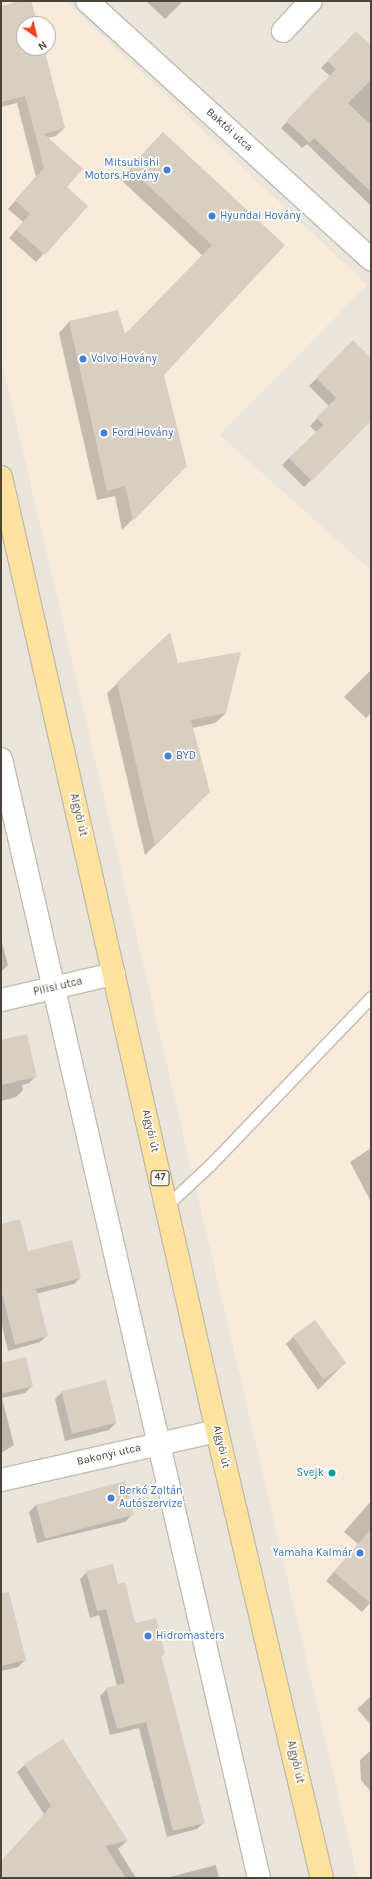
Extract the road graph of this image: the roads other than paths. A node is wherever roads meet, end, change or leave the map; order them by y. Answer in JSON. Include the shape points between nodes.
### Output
{"nodes":[{"id":1,"x":87,"y":1,"type":"edge"},
{"id":2,"x":311,"y":1,"type":"edge"},
{"id":3,"x":283,"y":31,"type":"dead end"},
{"id":4,"x":371,"y":259,"type":"edge"},
{"id":5,"x":1,"y":477,"type":"edge"},
{"id":6,"x":5,"y":510,"type":"edge"},
{"id":7,"x":1,"y":759,"type":"edge"},
{"id":8,"x":114,"y":974,"type":"junction"},
{"id":9,"x":53,"y":988,"type":"junction"},
{"id":10,"x":371,"y":997,"type":"edge"},
{"id":11,"x":1,"y":1000,"type":"edge"},
{"id":12,"x":166,"y":1206,"type":"junction"},
{"id":13,"x":217,"y":1431,"type":"junction"},
{"id":14,"x":159,"y":1443,"type":"junction"},
{"id":15,"x":1,"y":1480,"type":"edge"},
{"id":16,"x":259,"y":1878,"type":"edge"},
{"id":17,"x":322,"y":1878,"type":"edge"}],
"edges":[{"from":1,"to":4,"type":"street","name":"Baktói utca"},
{"from":2,"to":3,"type":"street"},
{"from":5,"to":6,"type":"main road","name":"Algyői út","number":"47"},
{"from":6,"to":8,"type":"main road","name":"Algyői út","number":"47"},
{"from":7,"to":9,"type":"street"},
{"from":8,"to":9,"type":"street","name":"Pilisi utca"},
{"from":8,"to":12,"type":"main road","name":"Algyői út","number":"47"},
{"from":9,"to":11,"type":"street","name":"Pilisi utca"},
{"from":9,"to":14,"type":"street"},
{"from":10,"to":12,"type":"lane","via":[[210,1165]]},
{"from":12,"to":13,"type":"main road","name":"Algyői út","number":"47"},
{"from":13,"to":14,"type":"street","name":"Bakonyi utca"},
{"from":13,"to":17,"type":"main road","name":"Algyői út","number":"47"},
{"from":14,"to":15,"type":"street","name":"Bakonyi utca"},
{"from":14,"to":16,"type":"street"}]}
